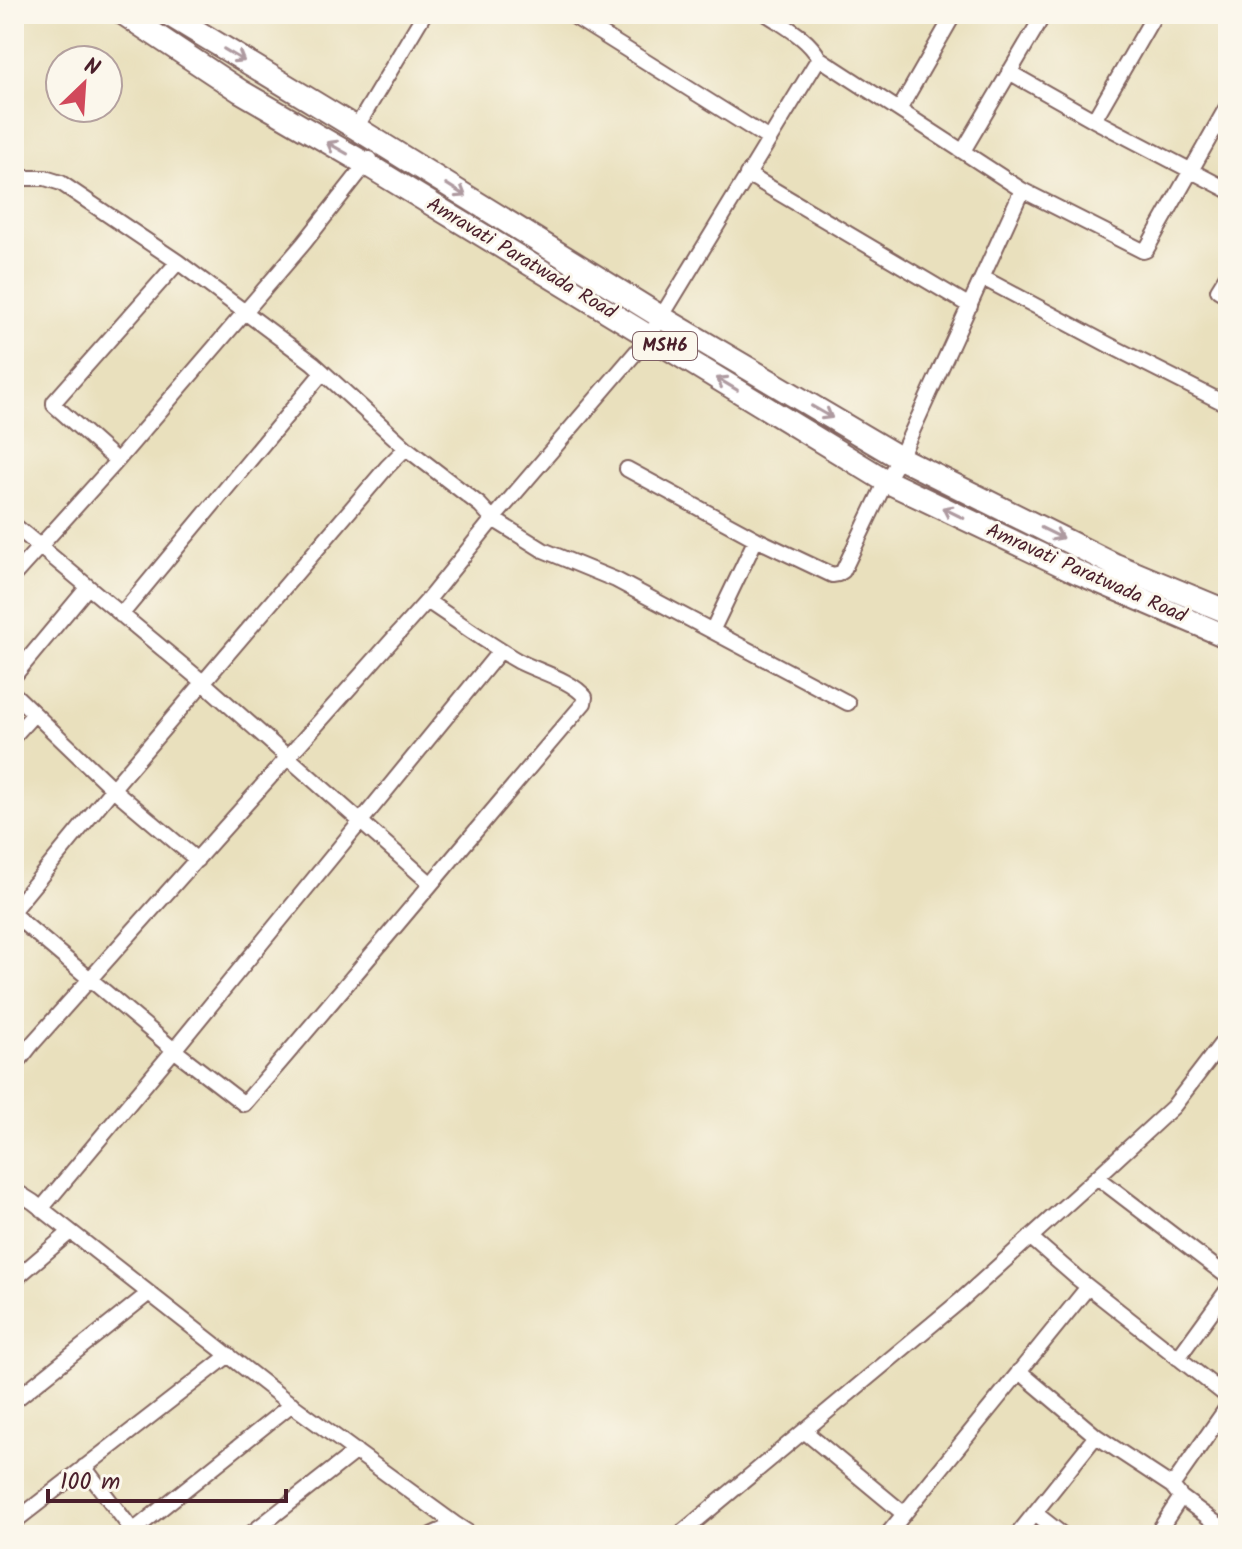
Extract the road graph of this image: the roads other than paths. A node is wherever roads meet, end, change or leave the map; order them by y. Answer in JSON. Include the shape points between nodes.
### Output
{"nodes":[{"id":1,"x":124,"y":14,"type":"edge"},
{"id":2,"x":168,"y":14,"type":"edge"},
{"id":3,"x":424,"y":14,"type":"edge"},
{"id":4,"x":570,"y":14,"type":"edge"},
{"id":5,"x":767,"y":14,"type":"edge"},
{"id":6,"x":954,"y":14,"type":"edge"},
{"id":7,"x":1044,"y":14,"type":"edge"},
{"id":8,"x":1155,"y":14,"type":"edge"},
{"id":9,"x":819,"y":58,"type":"junction"},
{"id":10,"x":1009,"y":72,"type":"junction"},
{"id":11,"x":1228,"y":105,"type":"edge"},
{"id":12,"x":899,"y":110,"type":"junction"},
{"id":13,"x":1094,"y":120,"type":"junction"},
{"id":14,"x":356,"y":128,"type":"junction"},
{"id":15,"x":769,"y":139,"type":"junction"},
{"id":16,"x":381,"y":144,"type":"junction"},
{"id":17,"x":963,"y":151,"type":"junction"},
{"id":18,"x":366,"y":164,"type":"junction"},
{"id":19,"x":1191,"y":170,"type":"junction"},
{"id":20,"x":747,"y":174,"type":"junction"},
{"id":21,"x":14,"y":178,"type":"edge"},
{"id":22,"x":1022,"y":190,"type":"junction"},
{"id":23,"x":1228,"y":190,"type":"edge"},
{"id":24,"x":178,"y":262,"type":"junction"},
{"id":25,"x":1228,"y":274,"type":"edge"},
{"id":26,"x":983,"y":278,"type":"junction"},
{"id":27,"x":1228,"y":296,"type":"edge"},
{"id":28,"x":970,"y":306,"type":"junction"},
{"id":29,"x":244,"y":313,"type":"junction"},
{"id":30,"x":655,"y":327,"type":"junction"},
{"id":31,"x":323,"y":372,"type":"junction"},
{"id":32,"x":1228,"y":405,"type":"edge"},
{"id":33,"x":406,"y":448,"type":"junction"},
{"id":34,"x":900,"y":458,"type":"junction"},
{"id":35,"x":117,"y":461,"type":"junction"},
{"id":36,"x":627,"y":469,"type":"dead end"},
{"id":37,"x":886,"y":481,"type":"junction"},
{"id":38,"x":493,"y":519,"type":"junction"},
{"id":39,"x":14,"y":525,"type":"edge"},
{"id":40,"x":756,"y":539,"type":"junction"},
{"id":41,"x":39,"y":548,"type":"junction"},
{"id":42,"x":14,"y":575,"type":"edge"},
{"id":43,"x":88,"y":587,"type":"junction"},
{"id":44,"x":427,"y":601,"type":"junction"},
{"id":45,"x":1228,"y":612,"type":"edge"},
{"id":46,"x":121,"y":615,"type":"junction"},
{"id":47,"x":712,"y":631,"type":"junction"},
{"id":48,"x":1228,"y":637,"type":"edge"},
{"id":49,"x":500,"y":651,"type":"junction"},
{"id":50,"x":14,"y":676,"type":"edge"},
{"id":51,"x":203,"y":683,"type":"junction"},
{"id":52,"x":14,"y":694,"type":"edge"},
{"id":53,"x":848,"y":703,"type":"dead end"},
{"id":54,"x":34,"y":714,"type":"junction"},
{"id":55,"x":14,"y":736,"type":"edge"},
{"id":56,"x":287,"y":756,"type":"junction"},
{"id":57,"x":113,"y":789,"type":"junction"},
{"id":58,"x":361,"y":822,"type":"junction"},
{"id":59,"x":197,"y":860,"type":"junction"},
{"id":60,"x":430,"y":883,"type":"junction"},
{"id":61,"x":14,"y":912,"type":"edge"},
{"id":62,"x":91,"y":980,"type":"junction"},
{"id":63,"x":1228,"y":1035,"type":"edge"},
{"id":64,"x":174,"y":1050,"type":"junction"},
{"id":65,"x":14,"y":1067,"type":"edge"},
{"id":66,"x":1097,"y":1177,"type":"junction"},
{"id":67,"x":14,"y":1190,"type":"edge"},
{"id":68,"x":41,"y":1209,"type":"junction"},
{"id":69,"x":70,"y":1232,"type":"junction"},
{"id":70,"x":1030,"y":1237,"type":"junction"},
{"id":71,"x":1228,"y":1277,"type":"edge"},
{"id":72,"x":14,"y":1280,"type":"edge"},
{"id":73,"x":1088,"y":1287,"type":"junction"},
{"id":74,"x":1228,"y":1289,"type":"edge"},
{"id":75,"x":149,"y":1293,"type":"junction"},
{"id":76,"x":229,"y":1355,"type":"junction"},
{"id":77,"x":1178,"y":1358,"type":"junction"},
{"id":78,"x":1019,"y":1371,"type":"junction"},
{"id":79,"x":1228,"y":1397,"type":"edge"},
{"id":80,"x":14,"y":1401,"type":"edge"},
{"id":81,"x":292,"y":1404,"type":"junction"},
{"id":82,"x":1228,"y":1406,"type":"edge"},
{"id":83,"x":804,"y":1431,"type":"junction"},
{"id":84,"x":1096,"y":1436,"type":"junction"},
{"id":85,"x":356,"y":1451,"type":"junction"},
{"id":86,"x":84,"y":1467,"type":"junction"},
{"id":87,"x":1177,"y":1491,"type":"junction"},
{"id":88,"x":903,"y":1513,"type":"junction"},
{"id":89,"x":1035,"y":1513,"type":"junction"},
{"id":90,"x":14,"y":1522,"type":"edge"},
{"id":91,"x":455,"y":1524,"type":"junction"},
{"id":92,"x":1228,"y":1532,"type":"edge"},
{"id":93,"x":134,"y":1533,"type":"edge"},
{"id":94,"x":23,"y":1535,"type":"edge"},
{"id":95,"x":249,"y":1535,"type":"edge"},
{"id":96,"x":431,"y":1535,"type":"edge"},
{"id":97,"x":472,"y":1535,"type":"edge"},
{"id":98,"x":679,"y":1535,"type":"edge"},
{"id":99,"x":887,"y":1535,"type":"edge"},
{"id":100,"x":1017,"y":1535,"type":"edge"},
{"id":101,"x":1063,"y":1535,"type":"edge"},
{"id":102,"x":1156,"y":1535,"type":"edge"}],
"edges":[{"from":18,"to":1,"type":"main road","name":"Amravati Paratwada Road","number":"MSH6","one_way":true,"via":[[240,91]]},
{"from":2,"to":14,"type":"main road","name":"Amravati Paratwada Road","number":"MSH6","one_way":true},
{"from":3,"to":14,"type":"street"},
{"from":4,"to":15,"type":"street"},
{"from":5,"to":9,"type":"street","via":[[805,40]]},
{"from":6,"to":12,"type":"street"},
{"from":7,"to":10,"type":"street"},
{"from":8,"to":13,"type":"street"},
{"from":9,"to":12,"type":"street"},
{"from":9,"to":15,"type":"street"},
{"from":10,"to":13,"type":"street"},
{"from":10,"to":17,"type":"street"},
{"from":11,"to":19,"type":"street"},
{"from":12,"to":17,"type":"street"},
{"from":13,"to":19,"type":"street"},
{"from":14,"to":16,"type":"main road","name":"Amravati Paratwada Road","number":"MSH6"},
{"from":15,"to":20,"type":"street"},
{"from":16,"to":18,"type":"street"},
{"from":16,"to":30,"type":"main road","name":"Amravati Paratwada Road","number":"MSH6","one_way":true},
{"from":17,"to":22,"type":"street"},
{"from":18,"to":29,"type":"street"},
{"from":18,"to":30,"type":"main road","name":"Amravati Paratwada Road","number":"MSH6"},
{"from":19,"to":22,"type":"street","via":[[1143,251]]},
{"from":19,"to":23,"type":"street"},
{"from":20,"to":28,"type":"street"},
{"from":20,"to":30,"type":"street"},
{"from":21,"to":24,"type":"street","via":[[61,183]]},
{"from":22,"to":26,"type":"street"},
{"from":24,"to":29,"type":"street"},
{"from":24,"to":35,"type":"street","via":[[54,402]]},
{"from":25,"to":27,"type":"street","via":[[1218,290]]},
{"from":26,"to":28,"type":"street"},
{"from":26,"to":32,"type":"street"},
{"from":28,"to":34,"type":"street"},
{"from":29,"to":31,"type":"street"},
{"from":29,"to":35,"type":"street"},
{"from":30,"to":34,"type":"main road","name":"Amravati Paratwada Road","number":"MSH6","one_way":true},
{"from":37,"to":30,"type":"main road","name":"Amravati Paratwada Road","number":"MSH6","one_way":true},
{"from":30,"to":38,"type":"street"},
{"from":31,"to":33,"type":"street"},
{"from":31,"to":46,"type":"street"},
{"from":33,"to":38,"type":"street"},
{"from":33,"to":51,"type":"street"},
{"from":34,"to":37,"type":"street"},
{"from":34,"to":45,"type":"main road","name":"Amravati Paratwada Road","number":"MSH6","one_way":true,"via":[[1115,565]]},
{"from":35,"to":41,"type":"street"},
{"from":36,"to":40,"type":"street"},
{"from":37,"to":40,"type":"street","via":[[838,574]]},
{"from":48,"to":37,"type":"main road","name":"Amravati Paratwada Road","number":"MSH6","one_way":true},
{"from":38,"to":44,"type":"street"},
{"from":38,"to":47,"type":"street","via":[[543,550],[616,580]]},
{"from":39,"to":41,"type":"street"},
{"from":40,"to":47,"type":"street"},
{"from":41,"to":42,"type":"street"},
{"from":41,"to":43,"type":"street"},
{"from":43,"to":46,"type":"street"},
{"from":43,"to":50,"type":"street"},
{"from":44,"to":49,"type":"street"},
{"from":44,"to":56,"type":"street"},
{"from":46,"to":51,"type":"street"},
{"from":47,"to":53,"type":"street"},
{"from":49,"to":58,"type":"street"},
{"from":49,"to":60,"type":"street","via":[[575,688],[583,693],[584,703]]},
{"from":51,"to":56,"type":"street"},
{"from":51,"to":57,"type":"street"},
{"from":52,"to":54,"type":"street"},
{"from":54,"to":55,"type":"street"},
{"from":54,"to":57,"type":"street"},
{"from":56,"to":58,"type":"street"},
{"from":56,"to":59,"type":"street"},
{"from":57,"to":59,"type":"street"},
{"from":57,"to":61,"type":"street"},
{"from":58,"to":60,"type":"street"},
{"from":58,"to":64,"type":"street"},
{"from":59,"to":62,"type":"street"},
{"from":60,"to":64,"type":"street","via":[[244,1104]]},
{"from":61,"to":62,"type":"street"},
{"from":62,"to":64,"type":"street"},
{"from":62,"to":65,"type":"street"},
{"from":63,"to":66,"type":"street","via":[[1173,1107]]},
{"from":64,"to":68,"type":"street"},
{"from":66,"to":70,"type":"street"},
{"from":66,"to":71,"type":"street"},
{"from":67,"to":68,"type":"street"},
{"from":68,"to":69,"type":"street"},
{"from":69,"to":72,"type":"street"},
{"from":69,"to":75,"type":"street"},
{"from":70,"to":73,"type":"street"},
{"from":70,"to":83,"type":"street"},
{"from":73,"to":77,"type":"street"},
{"from":73,"to":78,"type":"street"},
{"from":74,"to":77,"type":"street"},
{"from":75,"to":76,"type":"street"},
{"from":75,"to":80,"type":"street"},
{"from":76,"to":81,"type":"street"},
{"from":76,"to":86,"type":"street"},
{"from":77,"to":79,"type":"street"},
{"from":78,"to":84,"type":"street"},
{"from":78,"to":88,"type":"street"},
{"from":81,"to":85,"type":"street"},
{"from":81,"to":93,"type":"street"},
{"from":82,"to":87,"type":"street"},
{"from":83,"to":88,"type":"street"},
{"from":83,"to":98,"type":"street"},
{"from":84,"to":87,"type":"street"},
{"from":84,"to":89,"type":"street"},
{"from":85,"to":91,"type":"street"},
{"from":85,"to":95,"type":"street"},
{"from":86,"to":90,"type":"street"},
{"from":86,"to":93,"type":"street"},
{"from":87,"to":92,"type":"street"},
{"from":87,"to":102,"type":"street"},
{"from":88,"to":99,"type":"street"},
{"from":89,"to":100,"type":"street"},
{"from":89,"to":101,"type":"street"},
{"from":90,"to":94,"type":"street"},
{"from":91,"to":96,"type":"street"},
{"from":91,"to":97,"type":"street"}]}
